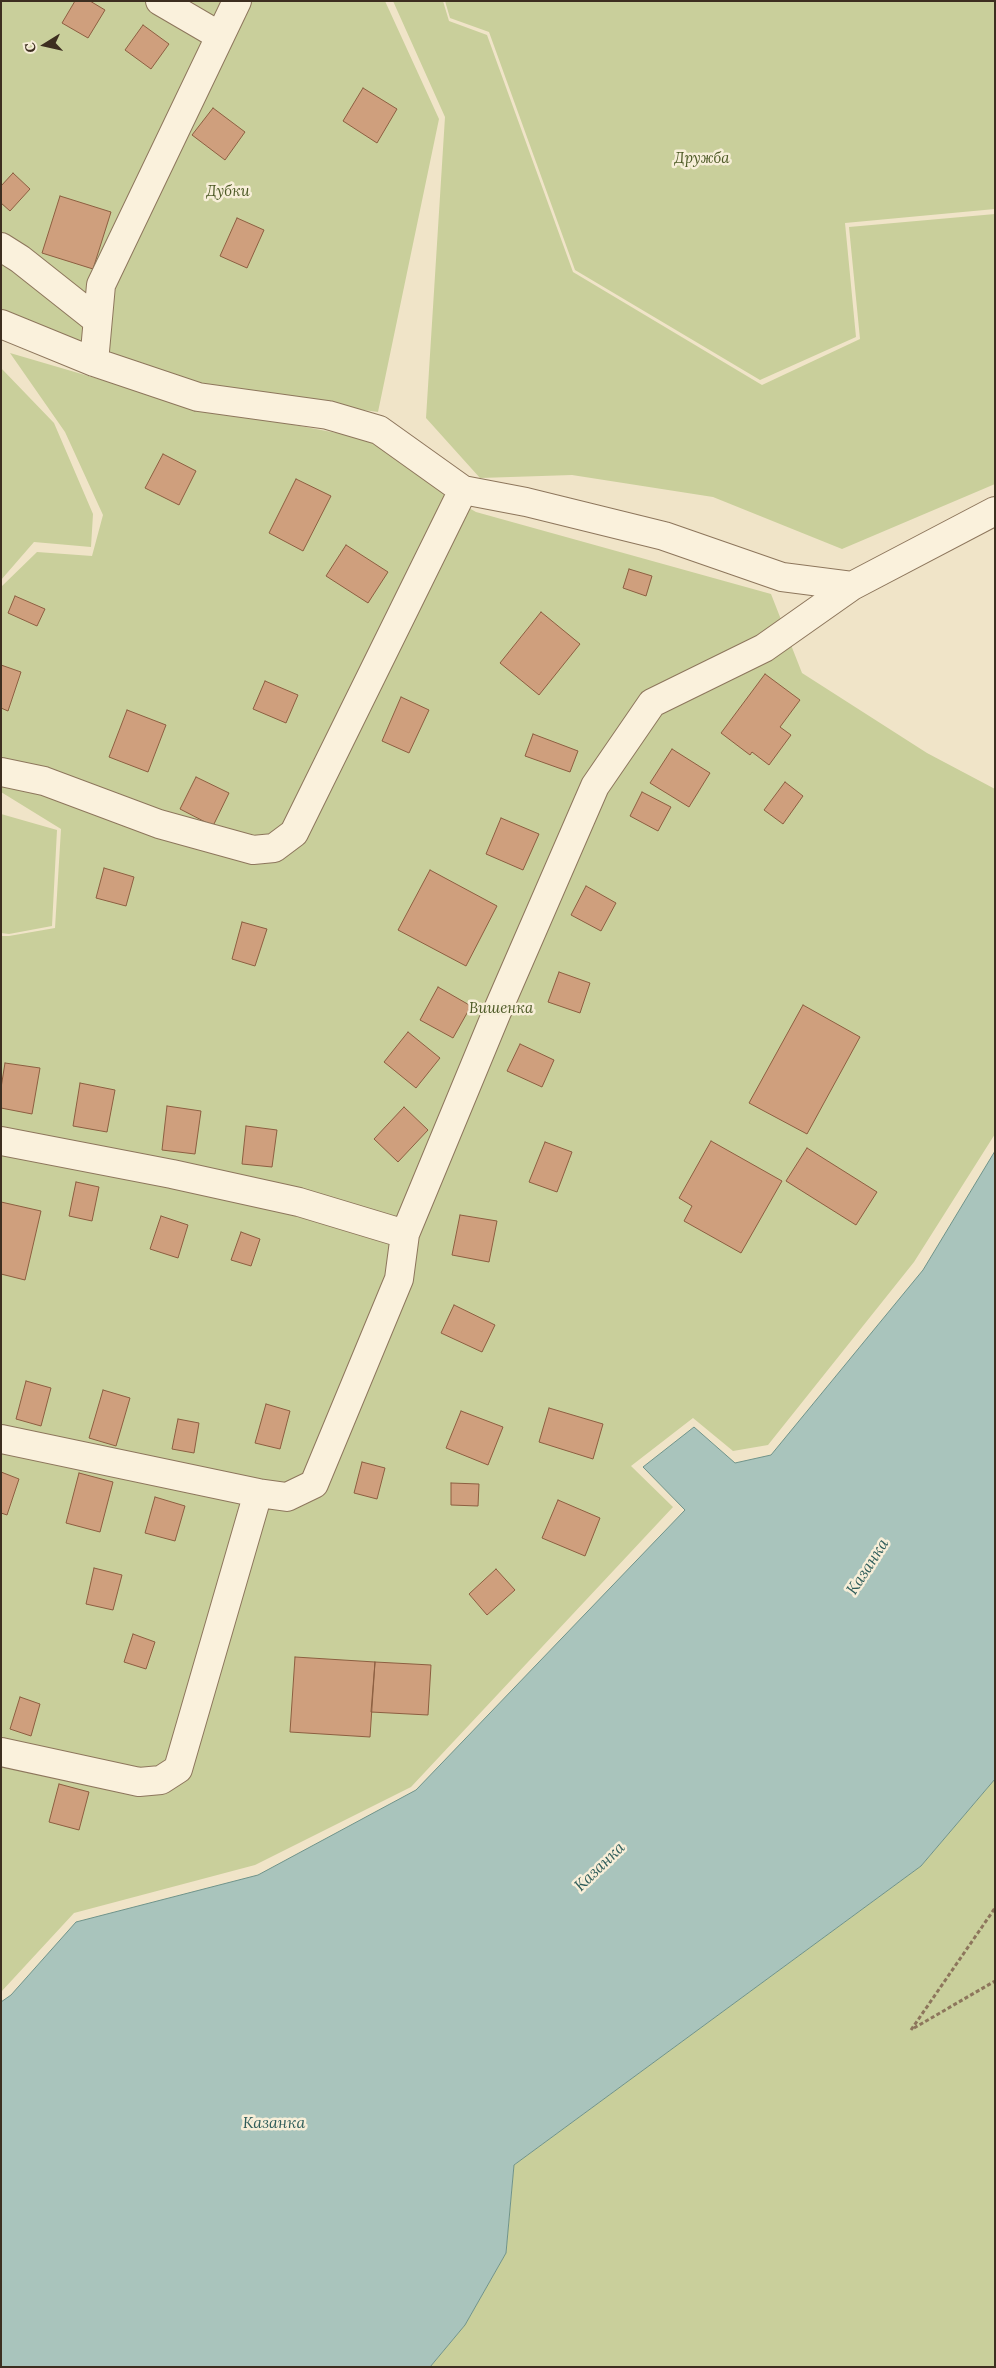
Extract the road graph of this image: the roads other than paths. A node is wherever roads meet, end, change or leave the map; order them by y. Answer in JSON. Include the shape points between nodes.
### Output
{"nodes":[{"id":1,"x":160,"y":1,"type":"edge"},
{"id":2,"x":237,"y":1,"type":"edge"},
{"id":3,"x":220,"y":36,"type":"junction"},
{"id":4,"x":1,"y":247,"type":"edge"},
{"id":5,"x":97,"y":320,"type":"junction"},
{"id":6,"x":1,"y":324,"type":"edge"},
{"id":7,"x":94,"y":362,"type":"junction"},
{"id":8,"x":463,"y":490,"type":"junction"},
{"id":9,"x":995,"y":511,"type":"edge"},
{"id":10,"x":852,"y":586,"type":"junction"},
{"id":11,"x":1,"y":772,"type":"edge"},
{"id":12,"x":1,"y":1141,"type":"edge"},
{"id":13,"x":405,"y":1234,"type":"junction"},
{"id":14,"x":1,"y":1439,"type":"edge"},
{"id":15,"x":258,"y":1493,"type":"junction"},
{"id":16,"x":1,"y":1752,"type":"edge"}],
"edges":[{"from":1,"to":3,"type":"lane"},
{"from":2,"to":3,"type":"lane"},
{"from":3,"to":5,"type":"lane","via":[[101,285]]},
{"from":4,"to":5,"type":"lane"},
{"from":5,"to":7,"type":"lane"},
{"from":6,"to":7,"type":"lane"},
{"from":7,"to":8,"type":"lane","via":[[198,397],[328,415],[379,430]]},
{"from":8,"to":10,"type":"lane","via":[[664,536],[782,577]]},
{"from":8,"to":11,"type":"lane","via":[[294,833],[274,848],[253,850],[177,829],[44,781]]},
{"from":9,"to":10,"type":"lane"},
{"from":10,"to":13,"type":"lane","via":[[764,648],[652,704],[595,786]]},
{"from":12,"to":13,"type":"lane","via":[[299,1202]]},
{"from":13,"to":15,"type":"lane","via":[[399,1279],[314,1484],[287,1497]]},
{"from":14,"to":15,"type":"lane"},
{"from":15,"to":16,"type":"lane","via":[[178,1769],[161,1780],[139,1782]]}]}
